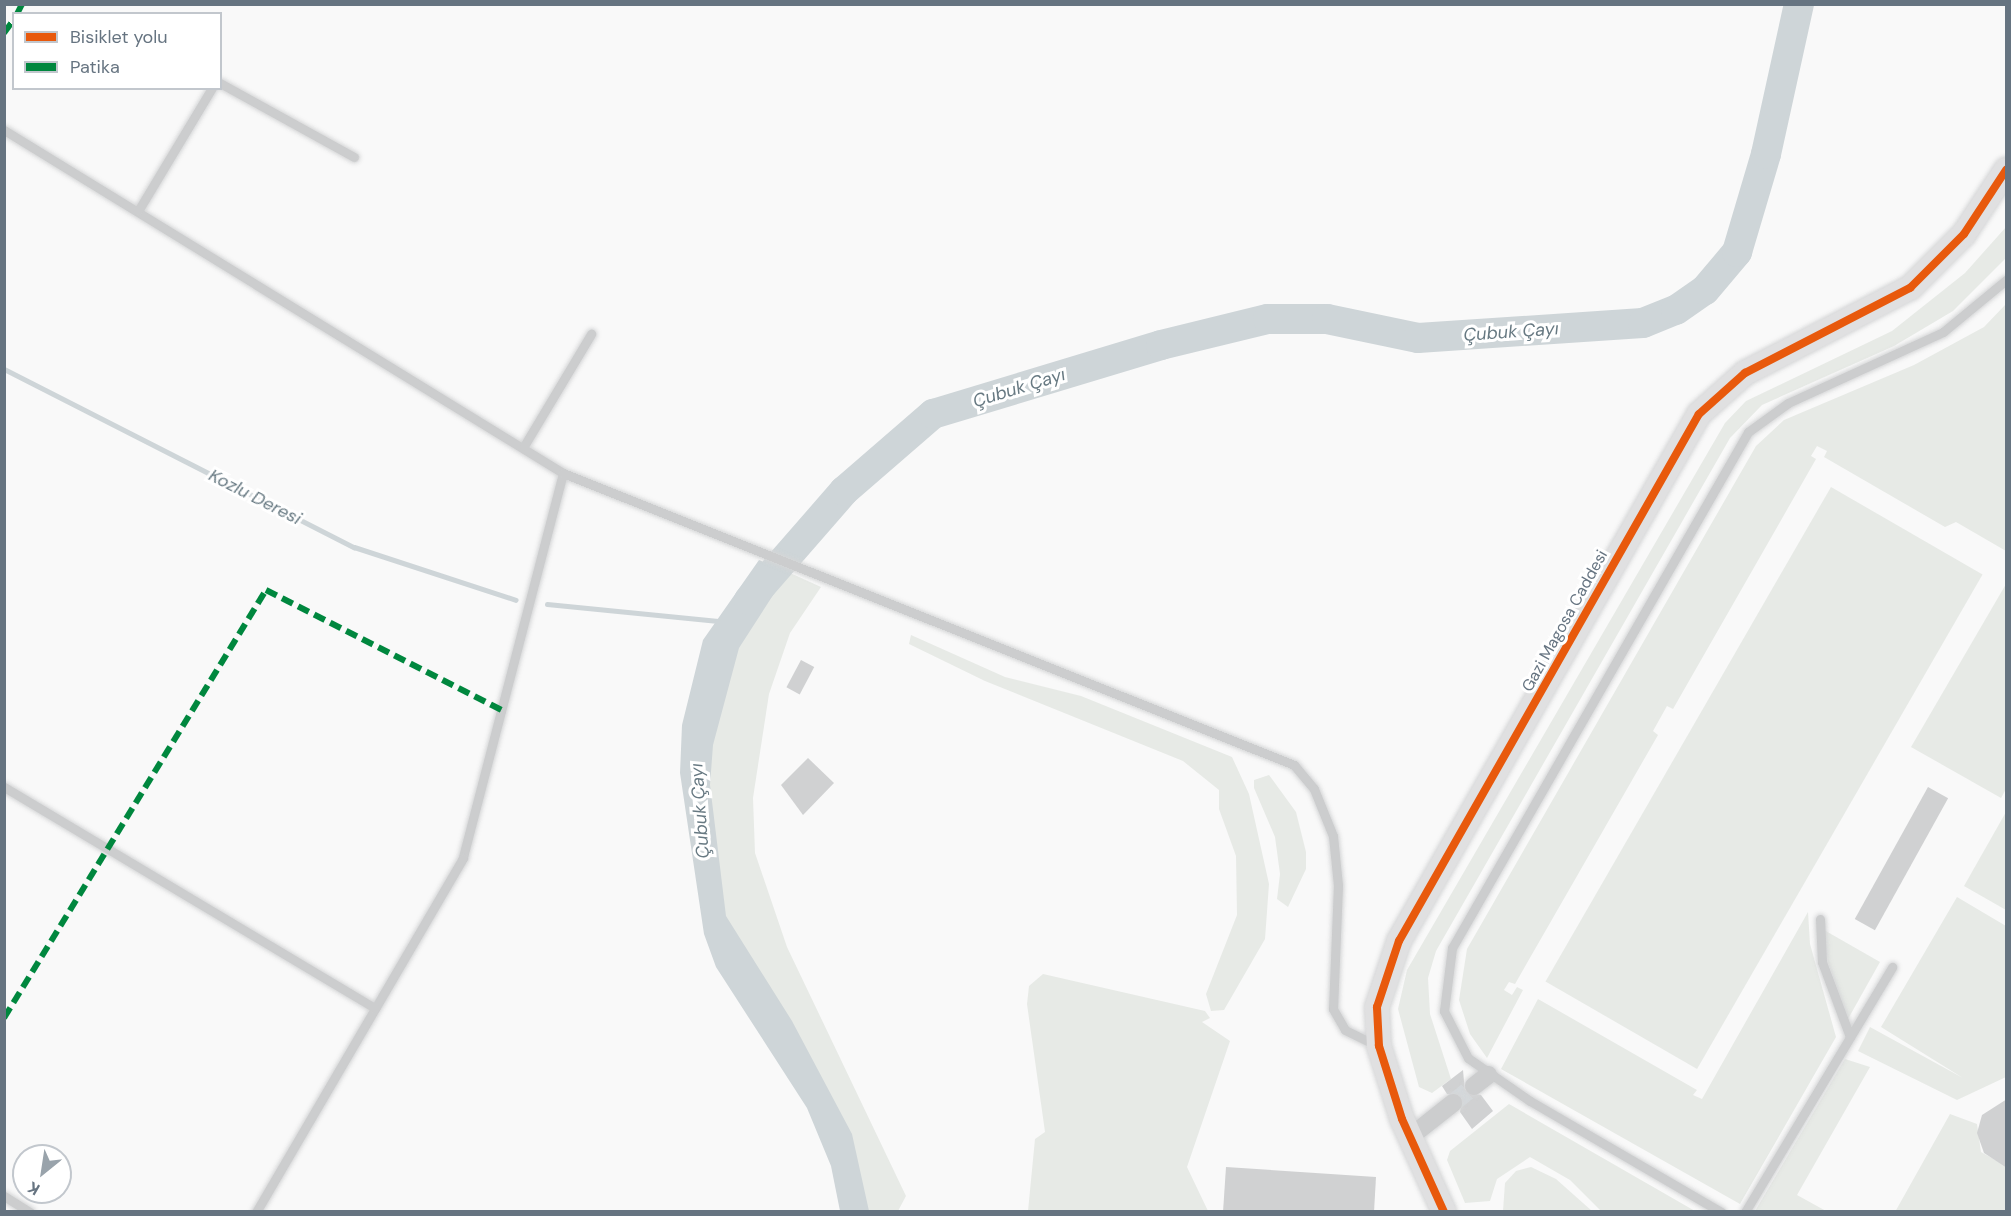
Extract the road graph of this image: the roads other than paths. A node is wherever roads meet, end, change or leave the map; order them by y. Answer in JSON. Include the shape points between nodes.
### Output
{"nodes":[{"id":1,"x":222,"y":84,"type":"edge"},
{"id":2,"x":211,"y":90,"type":"edge"},
{"id":3,"x":4,"y":130,"type":"edge"},
{"id":4,"x":354,"y":157,"type":"dead end"},
{"id":5,"x":2007,"y":170,"type":"edge"},
{"id":6,"x":138,"y":211,"type":"junction"},
{"id":7,"x":2007,"y":280,"type":"edge"},
{"id":8,"x":591,"y":334,"type":"dead end"},
{"id":9,"x":524,"y":446,"type":"junction"},
{"id":10,"x":563,"y":473,"type":"junction"},
{"id":11,"x":4,"y":787,"type":"edge"},
{"id":12,"x":1820,"y":919,"type":"dead end"},
{"id":13,"x":1892,"y":967,"type":"dead end"},
{"id":14,"x":375,"y":1008,"type":"junction"},
{"id":15,"x":1850,"y":1037,"type":"junction"},
{"id":16,"x":1378,"y":1046,"type":"junction"},
{"id":17,"x":1454,"y":1102,"type":"tunnel mouth"},
{"id":18,"x":1410,"y":1137,"type":"junction"},
{"id":19,"x":4,"y":1196,"type":"edge"},
{"id":20,"x":30,"y":1212,"type":"edge"},
{"id":21,"x":256,"y":1212,"type":"edge"},
{"id":22,"x":1444,"y":1212,"type":"edge"},
{"id":23,"x":1721,"y":1212,"type":"edge"},
{"id":24,"x":1745,"y":1212,"type":"edge"}],
"edges":[{"from":1,"to":4,"type":"lane"},
{"from":2,"to":6,"type":"lane"},
{"from":3,"to":6,"type":"lane"},
{"from":5,"to":16,"type":"street","name":"Gazi Magosa Caddesi","via":[[1964,234],[1910,288],[1745,373],[1699,414],[1399,941],[1377,1007]]},
{"from":6,"to":9,"type":"lane"},
{"from":7,"to":23,"type":"lane","via":[[1943,332],[1766,415],[1736,448],[1452,948],[1443,987],[1446,1018],[1481,1081]]},
{"from":8,"to":9,"type":"lane"},
{"from":9,"to":10,"type":"lane"},
{"from":10,"to":14,"type":"lane","via":[[468,846]]},
{"from":10,"to":16,"type":"lane","via":[[1294,765],[1314,789],[1333,836],[1338,894],[1333,1009],[1345,1030]]},
{"from":11,"to":14,"type":"lane"},
{"from":12,"to":15,"type":"lane","via":[[1822,962]]},
{"from":13,"to":15,"type":"lane"},
{"from":14,"to":21,"type":"lane"},
{"from":15,"to":24,"type":"lane"},
{"from":16,"to":18,"type":"street","name":"Gazi Magosa Caddesi"},
{"from":17,"to":18,"type":"street"},
{"from":18,"to":22,"type":"street","name":"Gazi Magosa Caddesi"},
{"from":19,"to":20,"type":"lane"}]}
